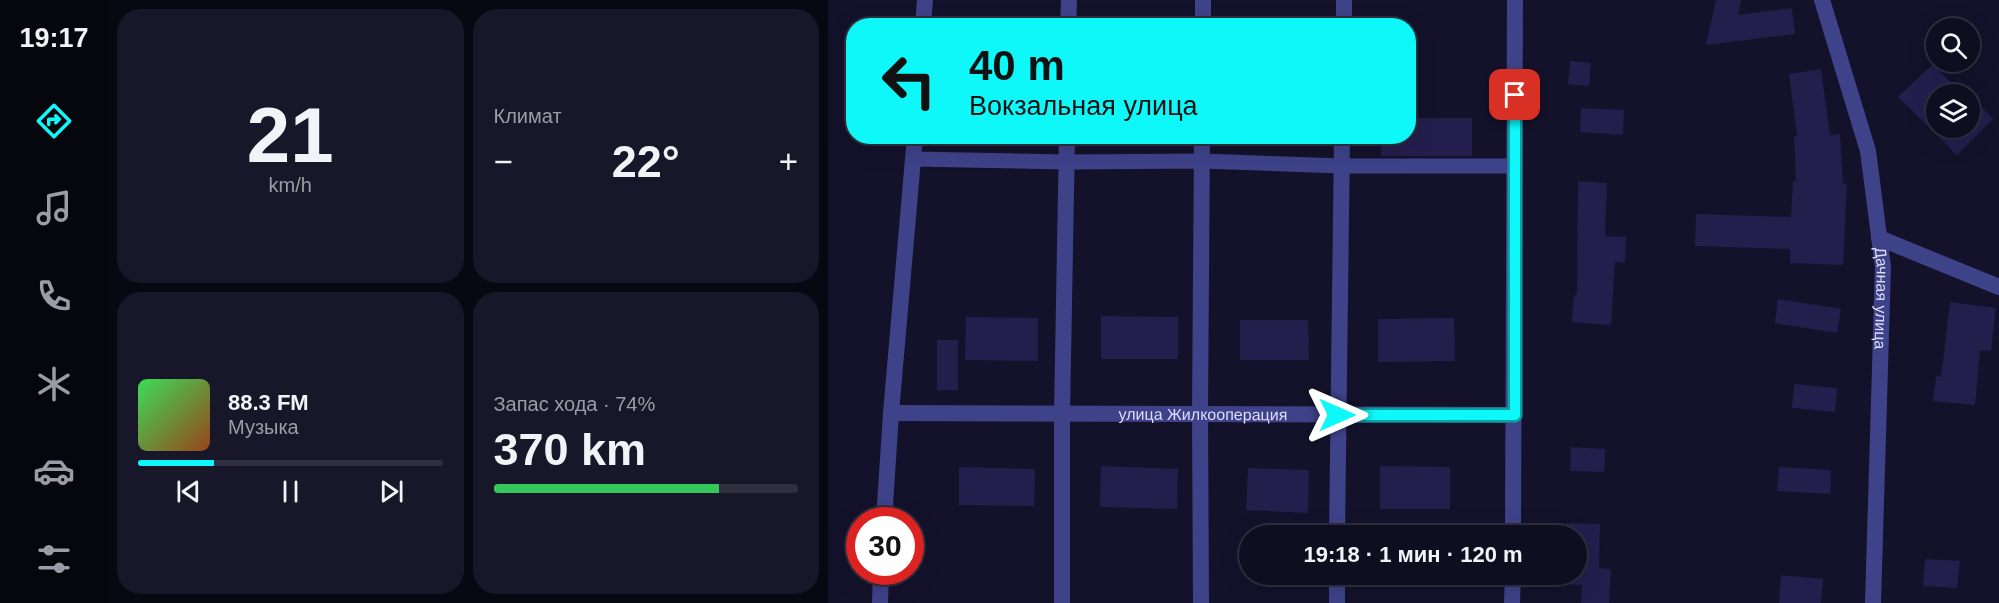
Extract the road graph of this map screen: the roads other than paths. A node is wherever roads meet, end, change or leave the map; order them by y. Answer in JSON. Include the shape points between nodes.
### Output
{"nodes":[{"id":1,"x":925,"y":0,"type":"edge"},
{"id":2,"x":1069,"y":0,"type":"edge"},
{"id":3,"x":1203,"y":0,"type":"edge"},
{"id":4,"x":1344,"y":0,"type":"edge"},
{"id":5,"x":1515,"y":0,"type":"edge"},
{"id":6,"x":1822,"y":0,"type":"edge"},
{"id":7,"x":924,"y":18,"type":"edge"},
{"id":8,"x":1068,"y":18,"type":"edge"},
{"id":9,"x":1203,"y":18,"type":"edge"},
{"id":10,"x":1344,"y":18,"type":"edge"},
{"id":11,"x":914,"y":144,"type":"edge"},
{"id":12,"x":1067,"y":144,"type":"edge"},
{"id":13,"x":1202,"y":144,"type":"edge"},
{"id":14,"x":1342,"y":144,"type":"edge"},
{"id":15,"x":913,"y":159,"type":"junction"},
{"id":16,"x":1202,"y":161,"type":"junction"},
{"id":17,"x":1066,"y":162,"type":"junction"},
{"id":18,"x":1342,"y":166,"type":"junction"},
{"id":19,"x":1515,"y":166,"type":"junction"},
{"id":20,"x":1879,"y":238,"type":"junction"},
{"id":21,"x":1999,"y":287,"type":"edge"},
{"id":22,"x":891,"y":413,"type":"junction"},
{"id":23,"x":1062,"y":414,"type":"junction"},
{"id":24,"x":1200,"y":414,"type":"junction"},
{"id":25,"x":1337,"y":415,"type":"junction"},
{"id":26,"x":1515,"y":415,"type":"junction"},
{"id":27,"x":885,"y":507,"type":"edge"},
{"id":28,"x":1337,"y":525,"type":"edge"},
{"id":29,"x":1514,"y":525,"type":"edge"},
{"id":30,"x":881,"y":585,"type":"edge"},
{"id":31,"x":1337,"y":585,"type":"edge"},
{"id":32,"x":1513,"y":585,"type":"edge"},
{"id":33,"x":880,"y":603,"type":"edge"},
{"id":34,"x":1062,"y":603,"type":"edge"},
{"id":35,"x":1201,"y":603,"type":"edge"},
{"id":36,"x":1337,"y":603,"type":"edge"},
{"id":37,"x":1512,"y":603,"type":"edge"},
{"id":38,"x":1873,"y":603,"type":"edge"}],
"edges":[{"from":1,"to":7,"type":"street"},
{"from":2,"to":8,"type":"street"},
{"from":3,"to":9,"type":"street"},
{"from":4,"to":10,"type":"street"},
{"from":5,"to":19,"type":"street"},
{"from":6,"to":20,"type":"street","name":"Дачная улица","via":[[1868,151]]},
{"from":11,"to":15,"type":"street"},
{"from":12,"to":17,"type":"street"},
{"from":13,"to":16,"type":"street"},
{"from":14,"to":18,"type":"street"},
{"from":15,"to":17,"type":"lane"},
{"from":15,"to":22,"type":"street"},
{"from":16,"to":17,"type":"lane"},
{"from":16,"to":18,"type":"lane"},
{"from":16,"to":24,"type":"street"},
{"from":17,"to":23,"type":"street"},
{"from":18,"to":19,"type":"lane"},
{"from":18,"to":25,"type":"street"},
{"from":19,"to":26,"type":"street"},
{"from":20,"to":21,"type":"street"},
{"from":20,"to":38,"type":"street","name":"Дачная улица","via":[[1883,267]]},
{"from":22,"to":23,"type":"street","name":"улица Жилкооперация"},
{"from":22,"to":27,"type":"street"},
{"from":23,"to":24,"type":"street","name":"улица Жилкооперация"},
{"from":23,"to":34,"type":"street"},
{"from":24,"to":25,"type":"street","name":"улица Жилкооперация"},
{"from":24,"to":35,"type":"street"},
{"from":25,"to":26,"type":"street","name":"улица Жилкооперация"},
{"from":25,"to":28,"type":"street"},
{"from":26,"to":29,"type":"street"},
{"from":30,"to":33,"type":"street"},
{"from":31,"to":36,"type":"street"},
{"from":32,"to":37,"type":"street"}]}
